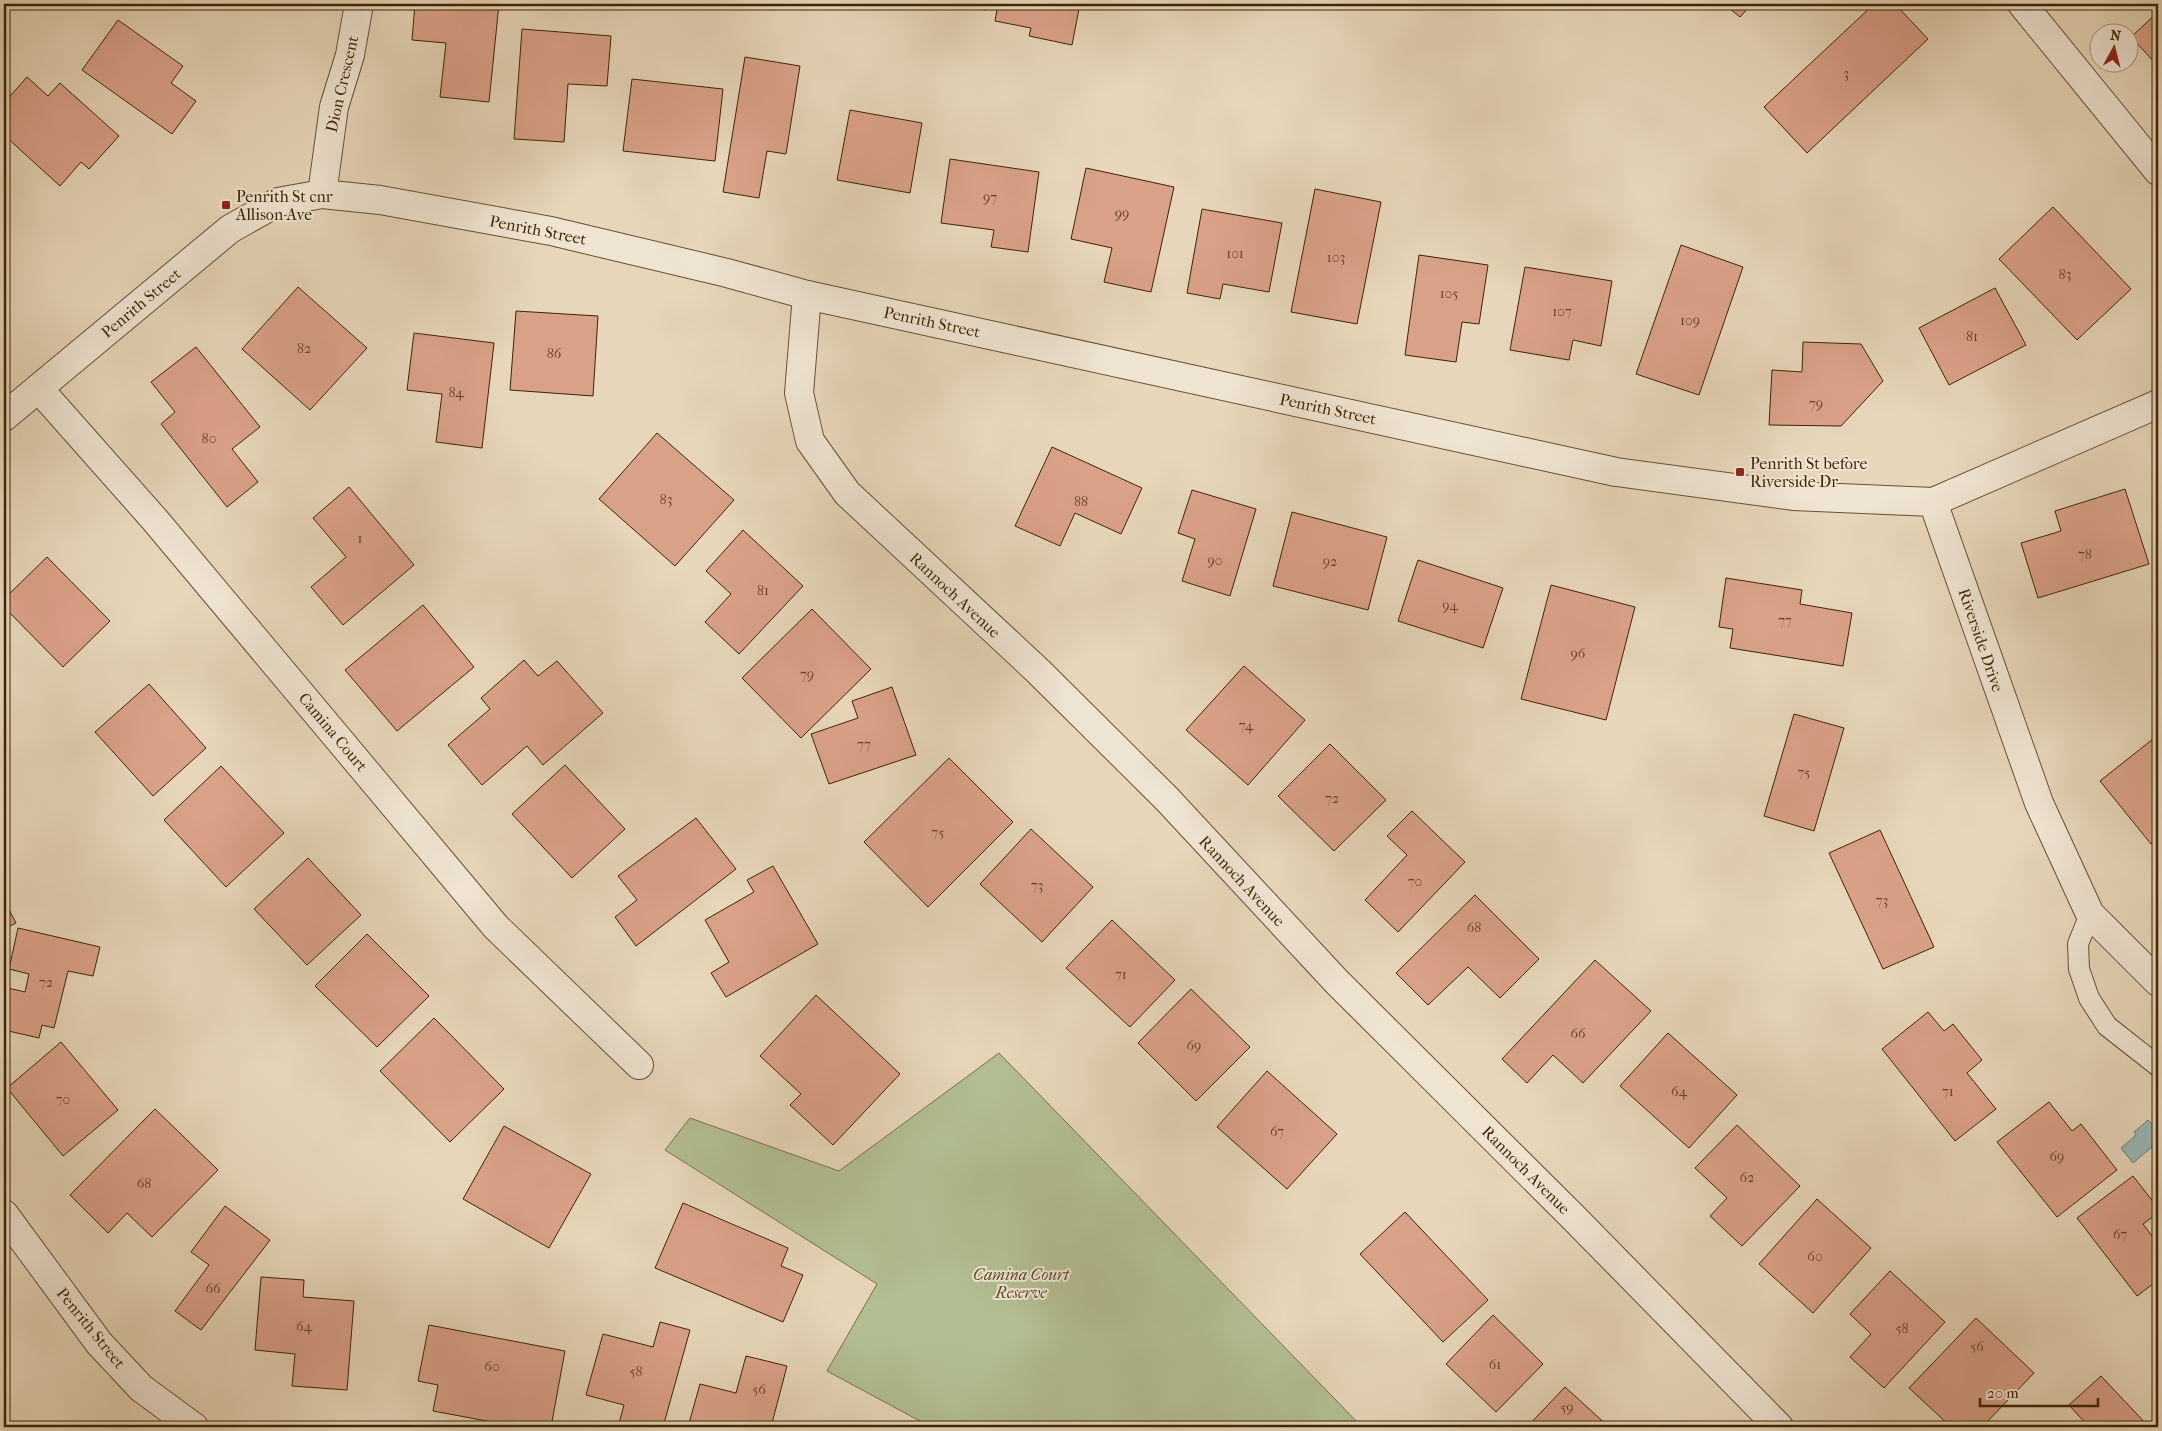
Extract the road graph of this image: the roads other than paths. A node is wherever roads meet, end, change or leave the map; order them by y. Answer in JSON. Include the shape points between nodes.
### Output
{"nodes":[{"id":1,"x":359,"y":4,"type":"edge"},
{"id":2,"x":2022,"y":4,"type":"edge"},
{"id":3,"x":2158,"y":171,"type":"edge"},
{"id":4,"x":322,"y":194,"type":"junction"},
{"id":5,"x":807,"y":295,"type":"junction"},
{"id":6,"x":39,"y":389,"type":"junction"},
{"id":7,"x":2158,"y":404,"type":"edge"},
{"id":8,"x":4,"y":417,"type":"edge"},
{"id":9,"x":1933,"y":502,"type":"junction"},
{"id":10,"x":2090,"y":914,"type":"junction"},
{"id":11,"x":2158,"y":982,"type":"edge"},
{"id":12,"x":639,"y":1064,"type":"dead end"},
{"id":13,"x":2158,"y":1066,"type":"edge"},
{"id":14,"x":4,"y":1214,"type":"edge"},
{"id":15,"x":194,"y":1427,"type":"edge"},
{"id":16,"x":1779,"y":1427,"type":"edge"}],
"edges":[{"from":1,"to":4,"type":"street","name":"Dion Crescent","via":[[350,55],[334,107]]},
{"from":2,"to":3,"type":"street"},
{"from":4,"to":5,"type":"street","name":"Penrith Street","via":[[380,200],[551,231]]},
{"from":4,"to":6,"type":"street","name":"Penrith Street","via":[[278,202],[230,229]]},
{"from":5,"to":9,"type":"street","name":"Penrith Street","via":[[1616,472],[1793,496]]},
{"from":5,"to":16,"type":"street","name":"Rannoch Avenue","via":[[799,393],[810,441],[846,493],[1038,671],[1167,799],[1337,982],[1576,1219]]},
{"from":6,"to":8,"type":"street","name":"Penrith Street"},
{"from":6,"to":12,"type":"street","name":"Camina Court","via":[[155,520],[496,927]]},
{"from":7,"to":9,"type":"street"},
{"from":9,"to":10,"type":"street","name":"Riverside Drive","via":[[2038,804]]},
{"from":10,"to":11,"type":"street","name":"Riverside Drive"},
{"from":10,"to":13,"type":"lane","via":[[2078,944],[2079,969],[2089,998],[2107,1026]]},
{"from":14,"to":15,"type":"street","name":"Penrith Street","via":[[99,1343],[141,1388]]}]}
